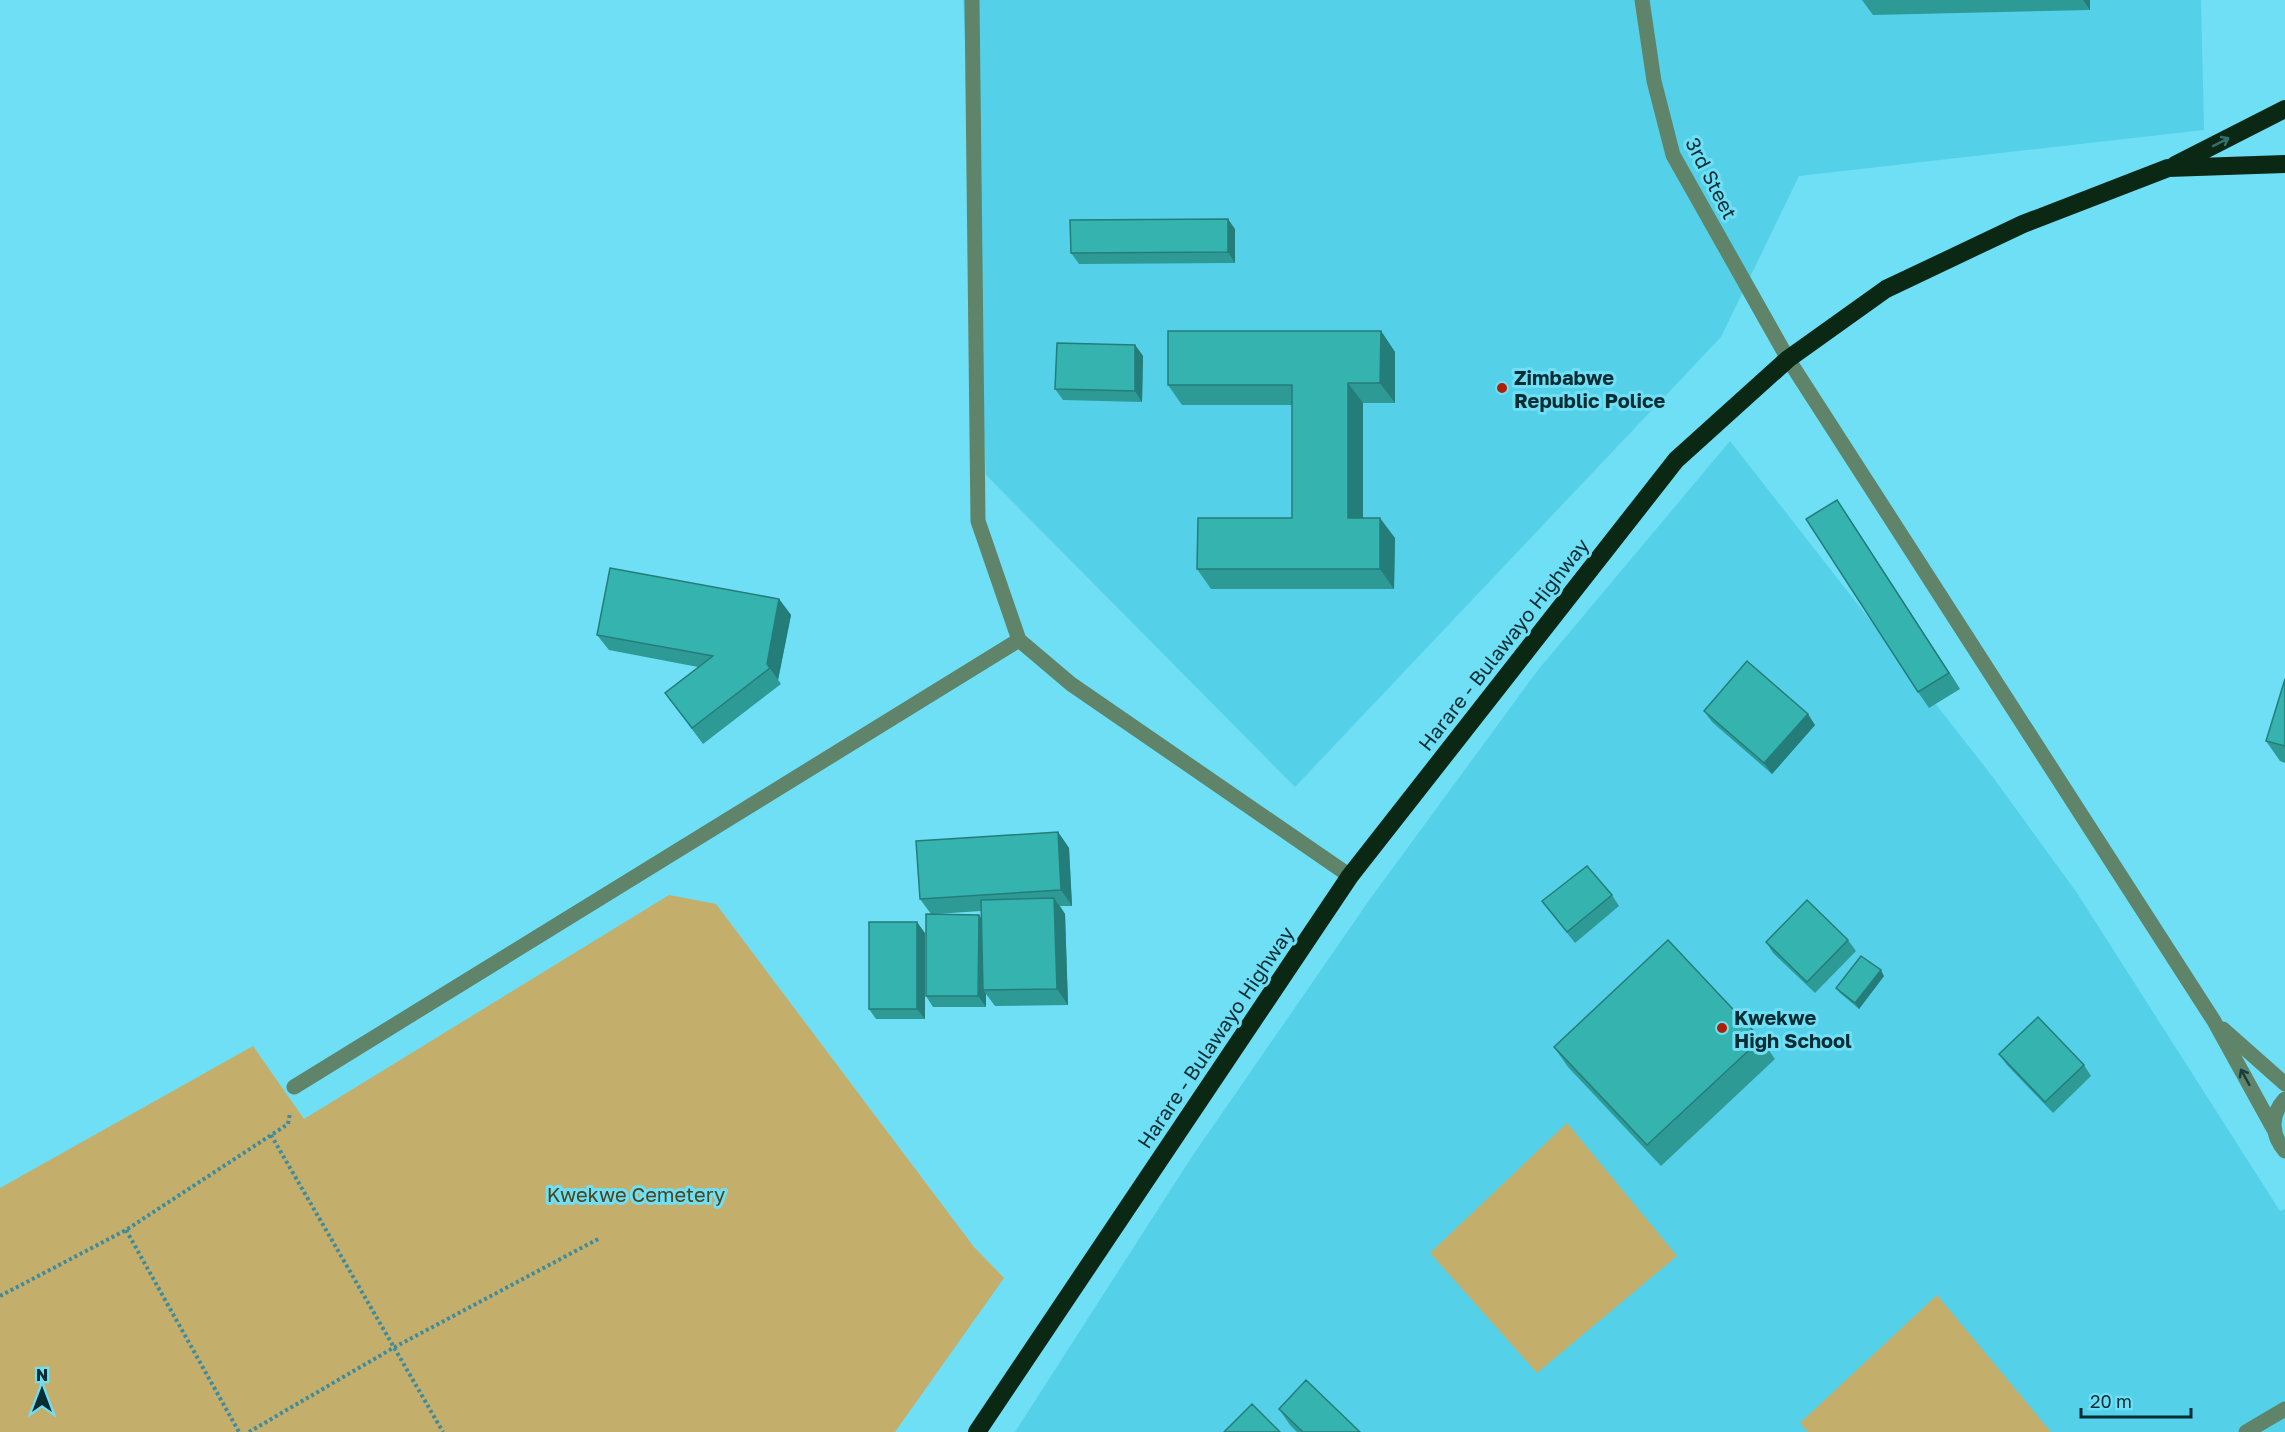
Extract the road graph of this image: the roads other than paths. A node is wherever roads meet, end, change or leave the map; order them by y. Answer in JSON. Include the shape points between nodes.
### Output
{"nodes":[{"id":1,"x":972,"y":0,"type":"edge"},
{"id":2,"x":1641,"y":0,"type":"edge"},
{"id":3,"x":2285,"y":109,"type":"edge"},
{"id":4,"x":2285,"y":164,"type":"edge"},
{"id":5,"x":2168,"y":168,"type":"junction"},
{"id":6,"x":1788,"y":359,"type":"junction"},
{"id":7,"x":1019,"y":640,"type":"junction"},
{"id":8,"x":1350,"y":876,"type":"junction"},
{"id":9,"x":2214,"y":1021,"type":"junction"},
{"id":10,"x":2285,"y":1084,"type":"edge"},
{"id":11,"x":294,"y":1086,"type":"road end"},
{"id":12,"x":2285,"y":1100,"type":"edge"},
{"id":13,"x":2273,"y":1128,"type":"junction"},
{"id":14,"x":2285,"y":1151,"type":"edge"},
{"id":15,"x":2285,"y":1409,"type":"edge"},
{"id":16,"x":977,"y":1432,"type":"edge"},
{"id":17,"x":2246,"y":1432,"type":"edge"}],
"edges":[{"from":1,"to":7,"type":"street","via":[[978,521]]},
{"from":2,"to":6,"type":"street","name":"3rd Steet","via":[[1654,81],[1673,155]]},
{"from":5,"to":3,"type":"highway","one_way":true},
{"from":4,"to":5,"type":"highway","name":"Harare - Bulawayo Highway"},
{"from":5,"to":6,"type":"highway","name":"Harare - Bulawayo Highway","via":[[2023,224],[1886,289]]},
{"from":6,"to":8,"type":"highway","name":"Harare - Bulawayo Highway","via":[[1676,460]]},
{"from":6,"to":9,"type":"street","name":"3rd Steet"},
{"from":7,"to":8,"type":"street","via":[[1071,684]]},
{"from":7,"to":11,"type":"street"},
{"from":8,"to":16,"type":"highway","name":"Harare - Bulawayo Highway"},
{"from":9,"to":10,"type":"street"},
{"from":13,"to":9,"type":"street","one_way":true},
{"from":12,"to":13,"type":"street","via":[[2275,1113]]},
{"from":13,"to":14,"type":"street","via":[[2277,1143]]},
{"from":15,"to":17,"type":"street"}]}
